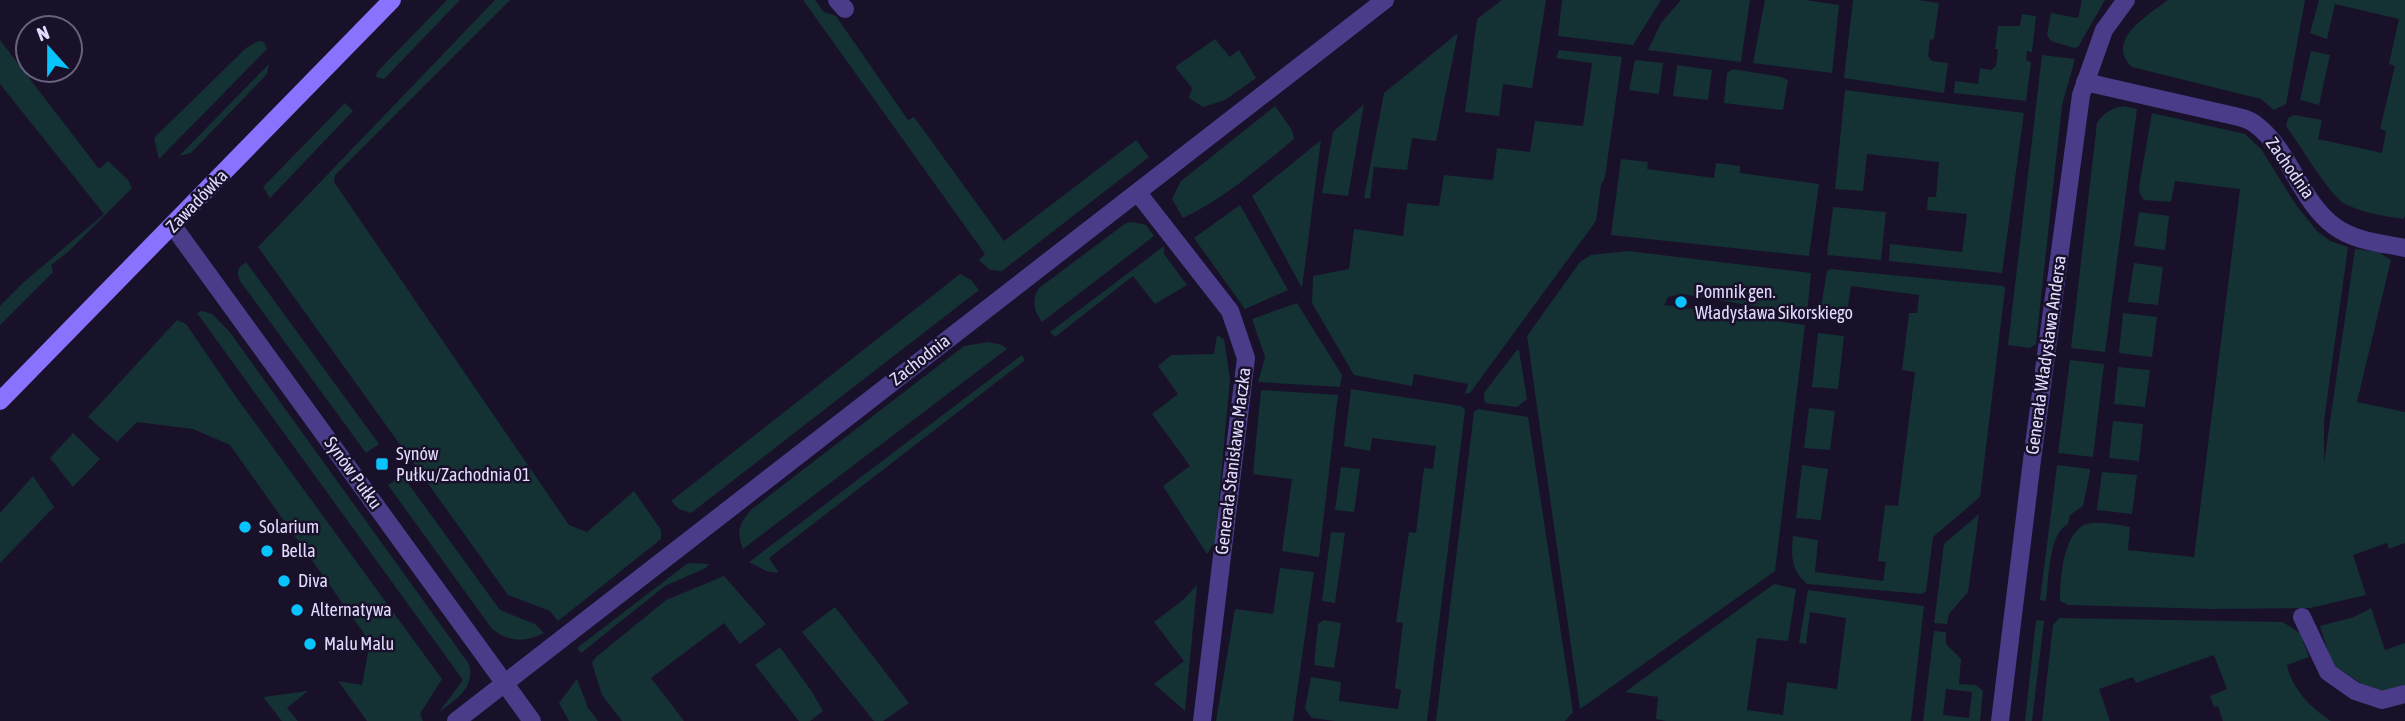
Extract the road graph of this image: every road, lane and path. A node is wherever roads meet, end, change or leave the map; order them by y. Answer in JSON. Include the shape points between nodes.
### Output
{"nodes":[{"id":1,"x":392,"y":0,"type":"edge"},
{"id":2,"x":1385,"y":0,"type":"edge"},
{"id":3,"x":2126,"y":0,"type":"edge"},
{"id":4,"x":2085,"y":82,"type":"junction"},
{"id":5,"x":1138,"y":193,"type":"junction"},
{"id":6,"x":173,"y":226,"type":"junction"},
{"id":7,"x":2405,"y":248,"type":"edge"},
{"id":8,"x":0,"y":401,"type":"edge"},
{"id":9,"x":2302,"y":617,"type":"dead end"},
{"id":10,"x":504,"y":682,"type":"junction"},
{"id":11,"x":2405,"y":694,"type":"edge"},
{"id":12,"x":456,"y":721,"type":"edge"},
{"id":13,"x":532,"y":721,"type":"edge"},
{"id":14,"x":1202,"y":721,"type":"edge"},
{"id":15,"x":2000,"y":721,"type":"edge"}],
"edges":[{"from":1,"to":6,"type":"main road","name":"Zawadówka"},
{"from":2,"to":5,"type":"street","name":"Zachodnia"},
{"from":3,"to":4,"type":"street","name":"Generała Władysława Andersa","via":[[2104,30]]},
{"from":4,"to":7,"type":"street","name":"Zachodnia","via":[[2253,122],[2270,138],[2336,228]]},
{"from":4,"to":15,"type":"street","name":"Generała Władysława Andersa"},
{"from":5,"to":10,"type":"street","name":"Zachodnia"},
{"from":5,"to":14,"type":"street","name":"Generała Stanisława Maczka","via":[[1230,311],[1246,358]]},
{"from":6,"to":8,"type":"main road","name":"Zawadówka"},
{"from":6,"to":10,"type":"street","name":"Synów Pułku"},
{"from":9,"to":11,"type":"street","via":[[2328,672],[2355,691],[2382,700]]},
{"from":10,"to":12,"type":"street","name":"Zachodnia"},
{"from":10,"to":13,"type":"street","name":"Synów Pułku"}]}
